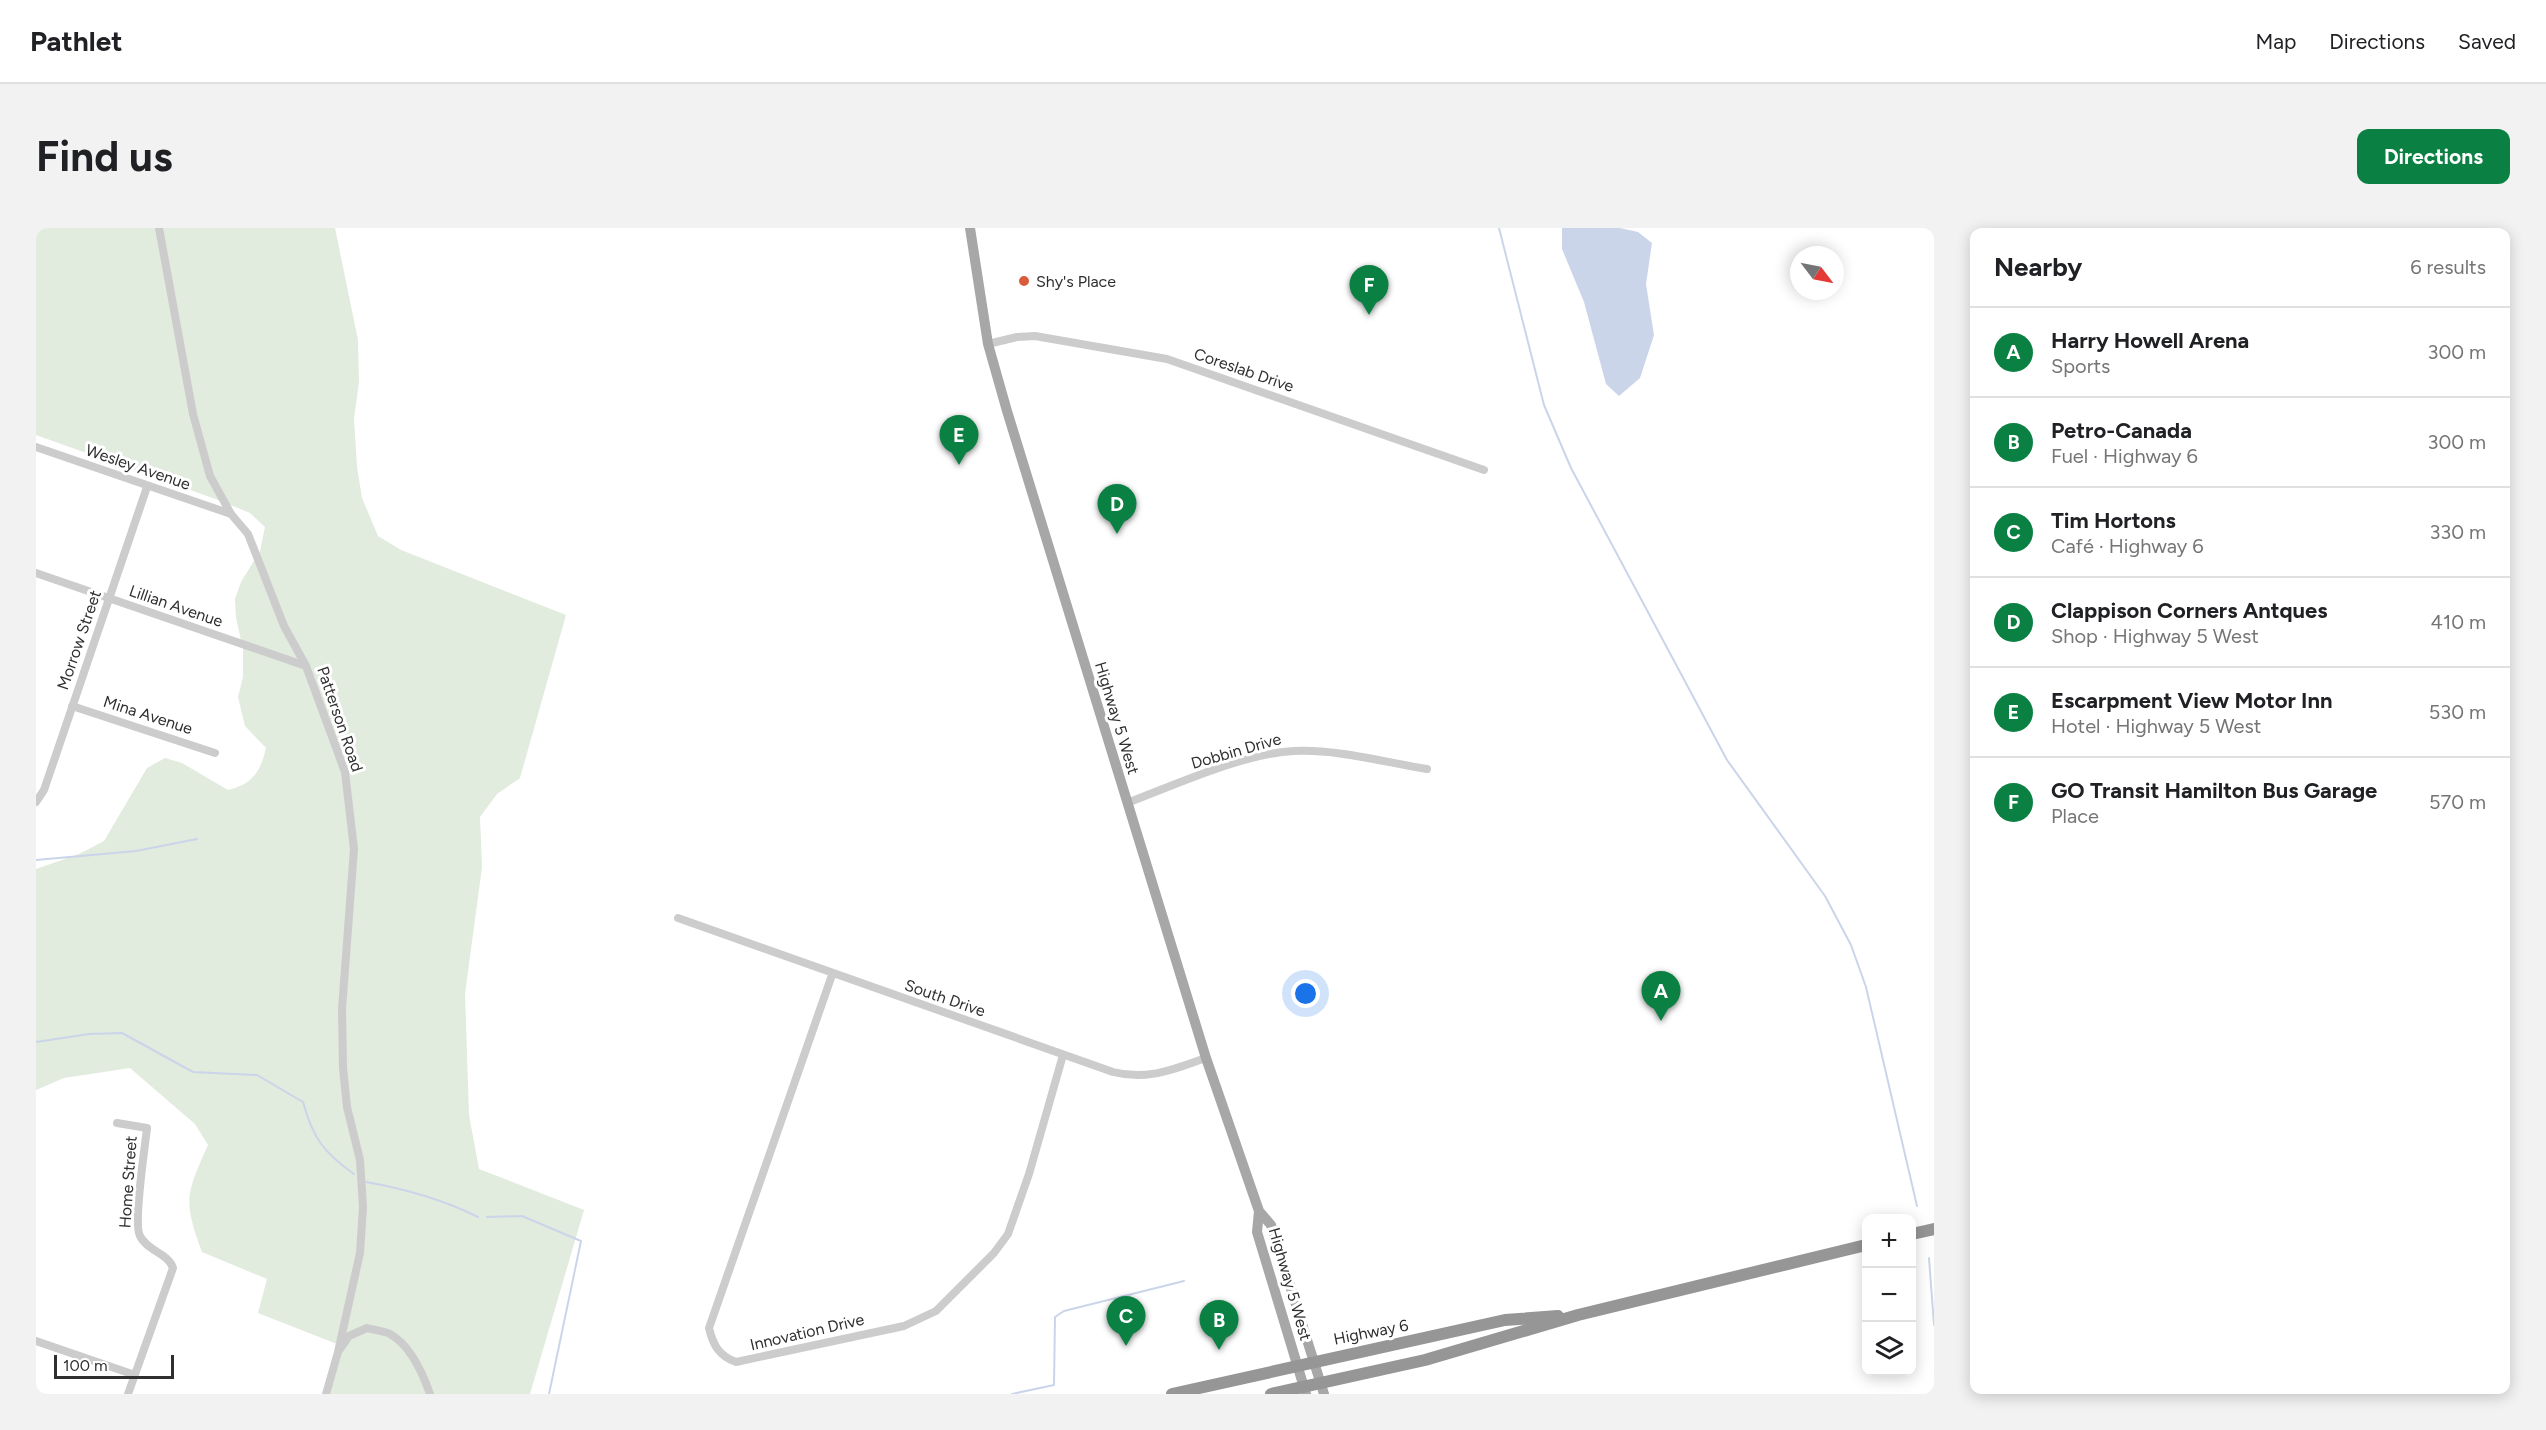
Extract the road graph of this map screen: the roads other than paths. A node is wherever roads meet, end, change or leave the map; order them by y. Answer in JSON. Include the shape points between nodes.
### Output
{"nodes":[{"id":1,"x":159,"y":228,"type":"edge"},
{"id":2,"x":970,"y":228,"type":"edge"},
{"id":3,"x":988,"y":344,"type":"junction"},
{"id":4,"x":36,"y":447,"type":"edge"},
{"id":5,"x":1484,"y":470,"type":"dead end"},
{"id":6,"x":147,"y":487,"type":"junction"},
{"id":7,"x":231,"y":514,"type":"junction"},
{"id":8,"x":36,"y":573,"type":"edge"},
{"id":9,"x":109,"y":599,"type":"junction"},
{"id":10,"x":306,"y":666,"type":"junction"},
{"id":11,"x":72,"y":706,"type":"junction"},
{"id":12,"x":215,"y":753,"type":"dead end"},
{"id":13,"x":1426,"y":769,"type":"dead end"},
{"id":14,"x":36,"y":802,"type":"edge"},
{"id":15,"x":1127,"y":803,"type":"junction"},
{"id":16,"x":678,"y":918,"type":"dead end"},
{"id":17,"x":832,"y":975,"type":"junction"},
{"id":18,"x":1063,"y":1055,"type":"junction"},
{"id":19,"x":1206,"y":1058,"type":"junction"},
{"id":20,"x":117,"y":1123,"type":"dead end"},
{"id":21,"x":1259,"y":1211,"type":"junction"},
{"id":22,"x":1934,"y":1229,"type":"edge"},
{"id":23,"x":1916,"y":1233,"type":"edge"},
{"id":24,"x":1862,"y":1246,"type":"edge"},
{"id":25,"x":1578,"y":1315,"type":"junction"},
{"id":26,"x":36,"y":1341,"type":"edge"},
{"id":27,"x":338,"y":1352,"type":"junction"},
{"id":28,"x":1314,"y":1361,"type":"junction"},
{"id":29,"x":1297,"y":1365,"type":"junction"},
{"id":30,"x":135,"y":1375,"type":"junction"},
{"id":31,"x":1322,"y":1389,"type":"edge"},
{"id":32,"x":1305,"y":1390,"type":"edge"},
{"id":33,"x":128,"y":1394,"type":"edge"},
{"id":34,"x":326,"y":1394,"type":"edge"},
{"id":35,"x":430,"y":1394,"type":"edge"},
{"id":36,"x":1172,"y":1394,"type":"edge"},
{"id":37,"x":1271,"y":1394,"type":"edge"}],
"edges":[{"from":1,"to":7,"type":"street","name":"Patterson Road","via":[[193,414],[210,476]]},
{"from":2,"to":3,"type":"main road","name":"Highway 5 West"},
{"from":3,"to":5,"type":"street","name":"Coreslab Drive","via":[[1035,336],[1167,359]]},
{"from":3,"to":15,"type":"main road","name":"Highway 5 West"},
{"from":4,"to":6,"type":"street","name":"Wesley Avenue"},
{"from":6,"to":7,"type":"street","name":"Wesley Avenue"},
{"from":6,"to":9,"type":"street","name":"Morrow Street"},
{"from":7,"to":10,"type":"street","name":"Patterson Road","via":[[248,534],[284,626]]},
{"from":8,"to":9,"type":"street","name":"Lillian Avenue"},
{"from":9,"to":10,"type":"street","name":"Lillian Avenue"},
{"from":9,"to":11,"type":"street","name":"Morrow Street"},
{"from":10,"to":27,"type":"street","name":"Patterson Road","via":[[345,772],[354,849],[342,1009],[343,1068],[347,1107],[360,1160],[363,1208],[360,1252]]},
{"from":11,"to":12,"type":"street","name":"Mina Avenue"},
{"from":11,"to":14,"type":"street","name":"Morrow Street","via":[[44,790]]},
{"from":13,"to":15,"type":"street","name":"Dobbin Drive","via":[[1323,751],[1291,751],[1258,757]]},
{"from":15,"to":19,"type":"main road","name":"Highway 5 West"},
{"from":16,"to":17,"type":"street","name":"South Drive"},
{"from":17,"to":18,"type":"street","name":"South Drive"},
{"from":17,"to":18,"type":"street","name":"Innovation Drive","via":[[709,1328],[720,1353],[736,1362],[904,1326],[936,1311],[1008,1234]]},
{"from":18,"to":19,"type":"street","name":"South Drive","via":[[1132,1077],[1154,1075]]},
{"from":19,"to":21,"type":"main road","name":"Highway 5 West"},
{"from":20,"to":30,"type":"street","name":"Home Street","via":[[147,1128],[137,1230],[146,1245],[174,1268]]},
{"from":21,"to":28,"type":"main road","name":"Highway 5 West","via":[[1271,1226]]},
{"from":21,"to":29,"type":"main road","name":"Highway 5 West","via":[[1257,1232]]},
{"from":22,"to":23,"type":"highway"},
{"from":24,"to":25,"type":"highway","name":"Highway 6"},
{"from":25,"to":28,"type":"highway","name":"Highway 6","via":[[1505,1320]]},
{"from":25,"to":31,"type":"highway","name":"Highway 6"},
{"from":26,"to":30,"type":"street"},
{"from":27,"to":34,"type":"street","name":"Patterson Road"},
{"from":27,"to":35,"type":"street","via":[[349,1336],[367,1328],[391,1335],[423,1375]]},
{"from":28,"to":29,"type":"highway","name":"Highway 6"},
{"from":28,"to":31,"type":"main road","name":"Highway 5 West"},
{"from":29,"to":32,"type":"main road","name":"Highway 5 West"},
{"from":29,"to":36,"type":"highway","name":"Highway 6"},
{"from":30,"to":33,"type":"street","name":"Home Street"},
{"from":31,"to":32,"type":"highway","name":"Highway 6"},
{"from":32,"to":37,"type":"highway","name":"Highway 6"}]}
